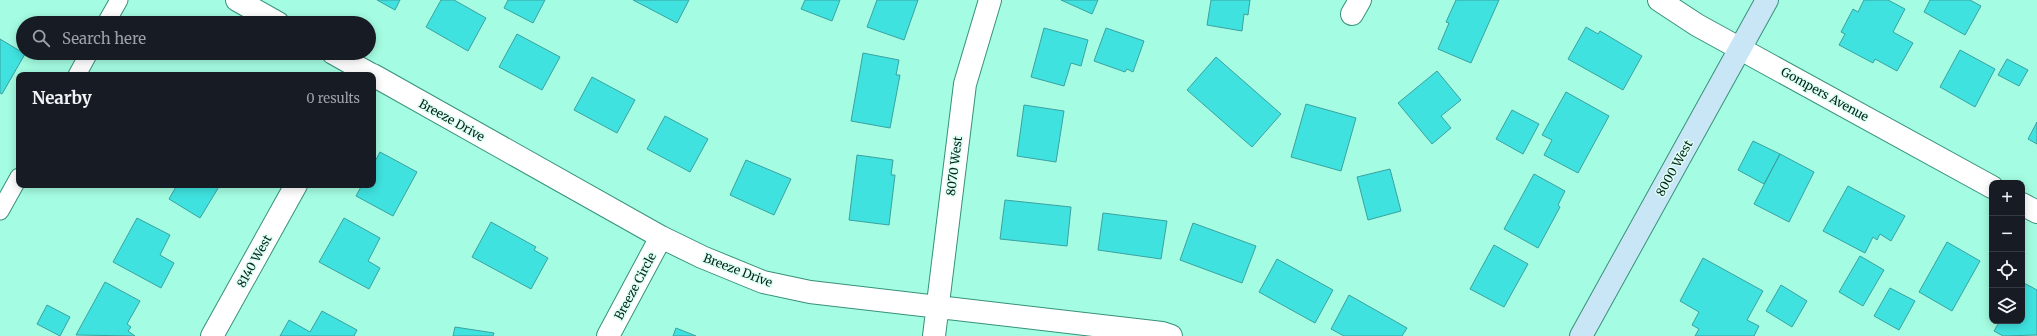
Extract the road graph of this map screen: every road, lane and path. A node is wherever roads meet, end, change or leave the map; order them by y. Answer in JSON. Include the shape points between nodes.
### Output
{"nodes":[{"id":1,"x":119,"y":0,"type":"edge"},
{"id":2,"x":237,"y":0,"type":"edge"},
{"id":3,"x":990,"y":0,"type":"edge"},
{"id":4,"x":1659,"y":0,"type":"edge"},
{"id":5,"x":1767,"y":0,"type":"edge"},
{"id":6,"x":110,"y":16,"type":"edge"},
{"id":7,"x":266,"y":16,"type":"edge"},
{"id":8,"x":1741,"y":47,"type":"junction"},
{"id":9,"x":85,"y":60,"type":"edge"},
{"id":10,"x":344,"y":60,"type":"edge"},
{"id":11,"x":79,"y":72,"type":"edge"},
{"id":12,"x":363,"y":72,"type":"edge"},
{"id":13,"x":376,"y":79,"type":"edge"},
{"id":14,"x":16,"y":182,"type":"edge"},
{"id":15,"x":1989,"y":185,"type":"edge"},
{"id":16,"x":294,"y":188,"type":"edge"},
{"id":17,"x":2025,"y":206,"type":"edge"},
{"id":18,"x":0,"y":211,"type":"edge"},
{"id":19,"x":2037,"y":212,"type":"edge"},
{"id":20,"x":661,"y":237,"type":"junction"},
{"id":21,"x":937,"y":306,"type":"junction"},
{"id":22,"x":212,"y":336,"type":"edge"},
{"id":23,"x":608,"y":336,"type":"edge"},
{"id":24,"x":934,"y":336,"type":"edge"},
{"id":25,"x":1171,"y":336,"type":"edge"},
{"id":26,"x":1581,"y":336,"type":"edge"}],
"edges":[{"from":1,"to":6,"type":"lane"},
{"from":2,"to":7,"type":"street"},
{"from":3,"to":21,"type":"street","name":"8070 West","via":[[965,84]]},
{"from":4,"to":8,"type":"street","name":"Gompers Avenue","via":[[1698,25]]},
{"from":5,"to":8,"type":"street","name":"8000 West"},
{"from":8,"to":15,"type":"street","name":"Gompers Avenue"},
{"from":8,"to":26,"type":"street","name":"8000 West"},
{"from":9,"to":11,"type":"lane"},
{"from":10,"to":12,"type":"street","name":"Breeze Drive"},
{"from":13,"to":20,"type":"street","name":"Breeze Drive"},
{"from":14,"to":18,"type":"lane"},
{"from":16,"to":22,"type":"street","name":"8140 West"},
{"from":17,"to":19,"type":"street"},
{"from":20,"to":21,"type":"street","name":"Breeze Drive","via":[[763,282],[810,292]]},
{"from":20,"to":23,"type":"street","name":"Breeze Circle"},
{"from":21,"to":24,"type":"street","name":"8070 West"},
{"from":21,"to":25,"type":"street","name":"Breeze Drive"}]}
